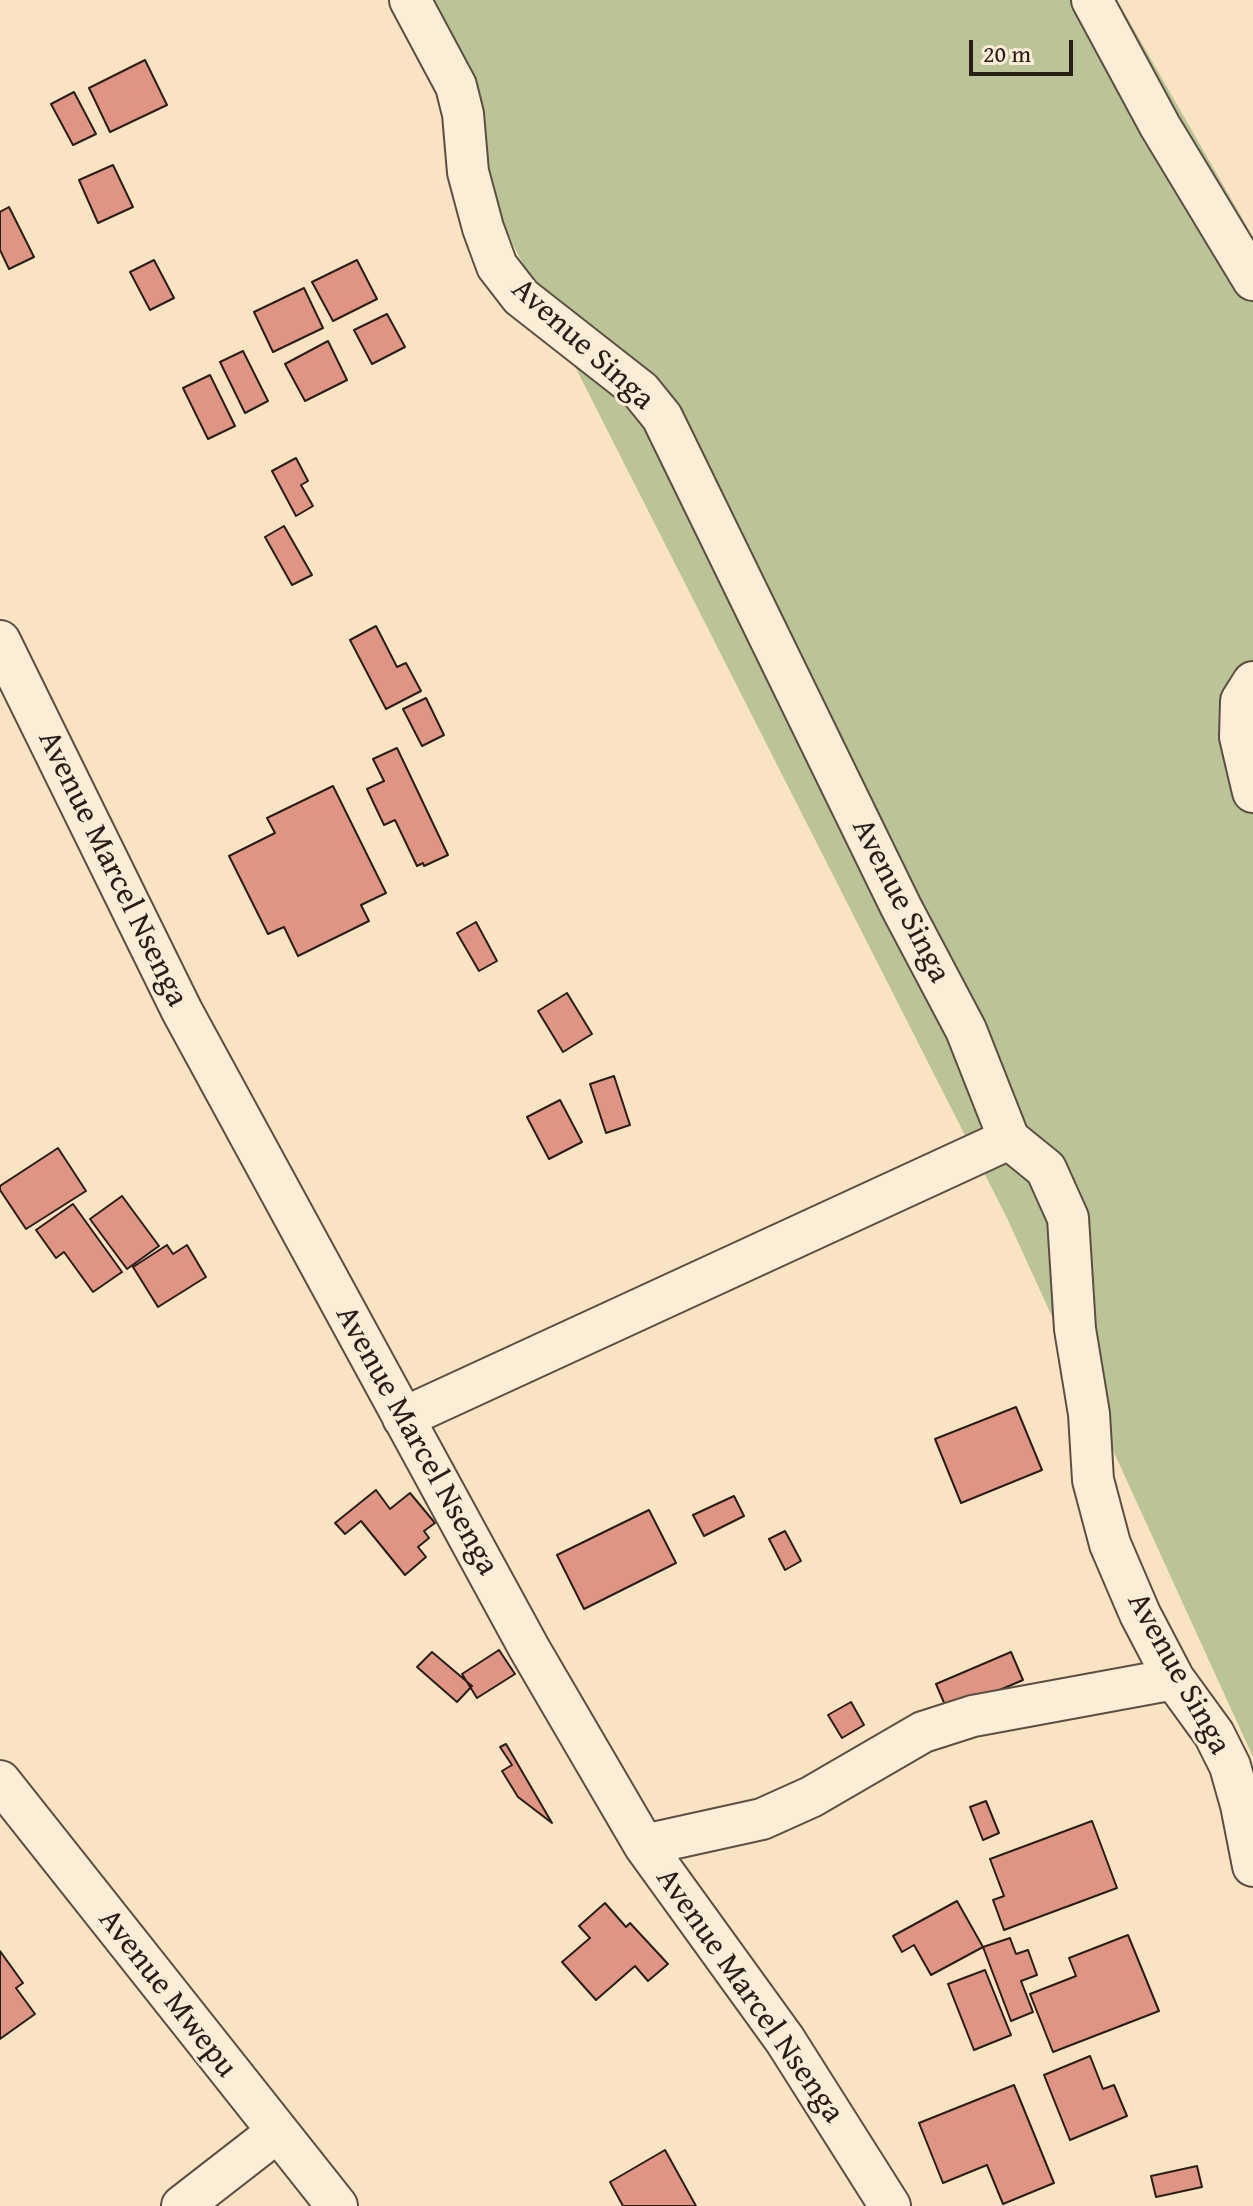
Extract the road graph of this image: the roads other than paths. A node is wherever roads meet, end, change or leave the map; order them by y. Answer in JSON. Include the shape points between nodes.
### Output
{"nodes":[{"id":1,"x":410,"y":0,"type":"edge"},
{"id":2,"x":1092,"y":0,"type":"edge"},
{"id":3,"x":1253,"y":280,"type":"edge"},
{"id":4,"x":0,"y":641,"type":"edge"},
{"id":5,"x":1253,"y":682,"type":"edge"},
{"id":6,"x":1253,"y":792,"type":"edge"},
{"id":7,"x":1009,"y":1139,"type":"junction"},
{"id":8,"x":403,"y":1418,"type":"junction"},
{"id":9,"x":1174,"y":1679,"type":"junction"},
{"id":10,"x":0,"y":1781,"type":"edge"},
{"id":11,"x":644,"y":1845,"type":"junction"},
{"id":12,"x":1253,"y":1866,"type":"edge"},
{"id":13,"x":276,"y":2133,"type":"junction"},
{"id":14,"x":182,"y":2206,"type":"edge"},
{"id":15,"x":337,"y":2206,"type":"edge"},
{"id":16,"x":890,"y":2206,"type":"edge"}],
"edges":[{"from":1,"to":7,"type":"street","name":"Avenue Singa","via":[[456,86],[468,172],[497,266],[521,297],[641,391],[662,417],[966,1030]]},
{"from":2,"to":3,"type":"street"},
{"from":4,"to":8,"type":"street","name":"Avenue Marcel Nsenga","via":[[182,1011]]},
{"from":5,"to":6,"type":"street","via":[[1241,701],[1240,737]]},
{"from":7,"to":8,"type":"street"},
{"from":7,"to":9,"type":"street","name":"Avenue Singa","via":[[1046,1169],[1068,1218],[1093,1480],[1110,1544]]},
{"from":8,"to":11,"type":"street","name":"Avenue Marcel Nsenga"},
{"from":9,"to":11,"type":"street","via":[[973,1716],[923,1732],[762,1819]]},
{"from":9,"to":12,"type":"street","name":"Avenue Singa","via":[[1230,1766]]},
{"from":10,"to":13,"type":"street","name":"Avenue Mwepu"},
{"from":11,"to":16,"type":"street","name":"Avenue Marcel Nsenga","via":[[785,2040]]},
{"from":13,"to":14,"type":"street"},
{"from":13,"to":15,"type":"street","name":"Avenue Mwepu"}]}
